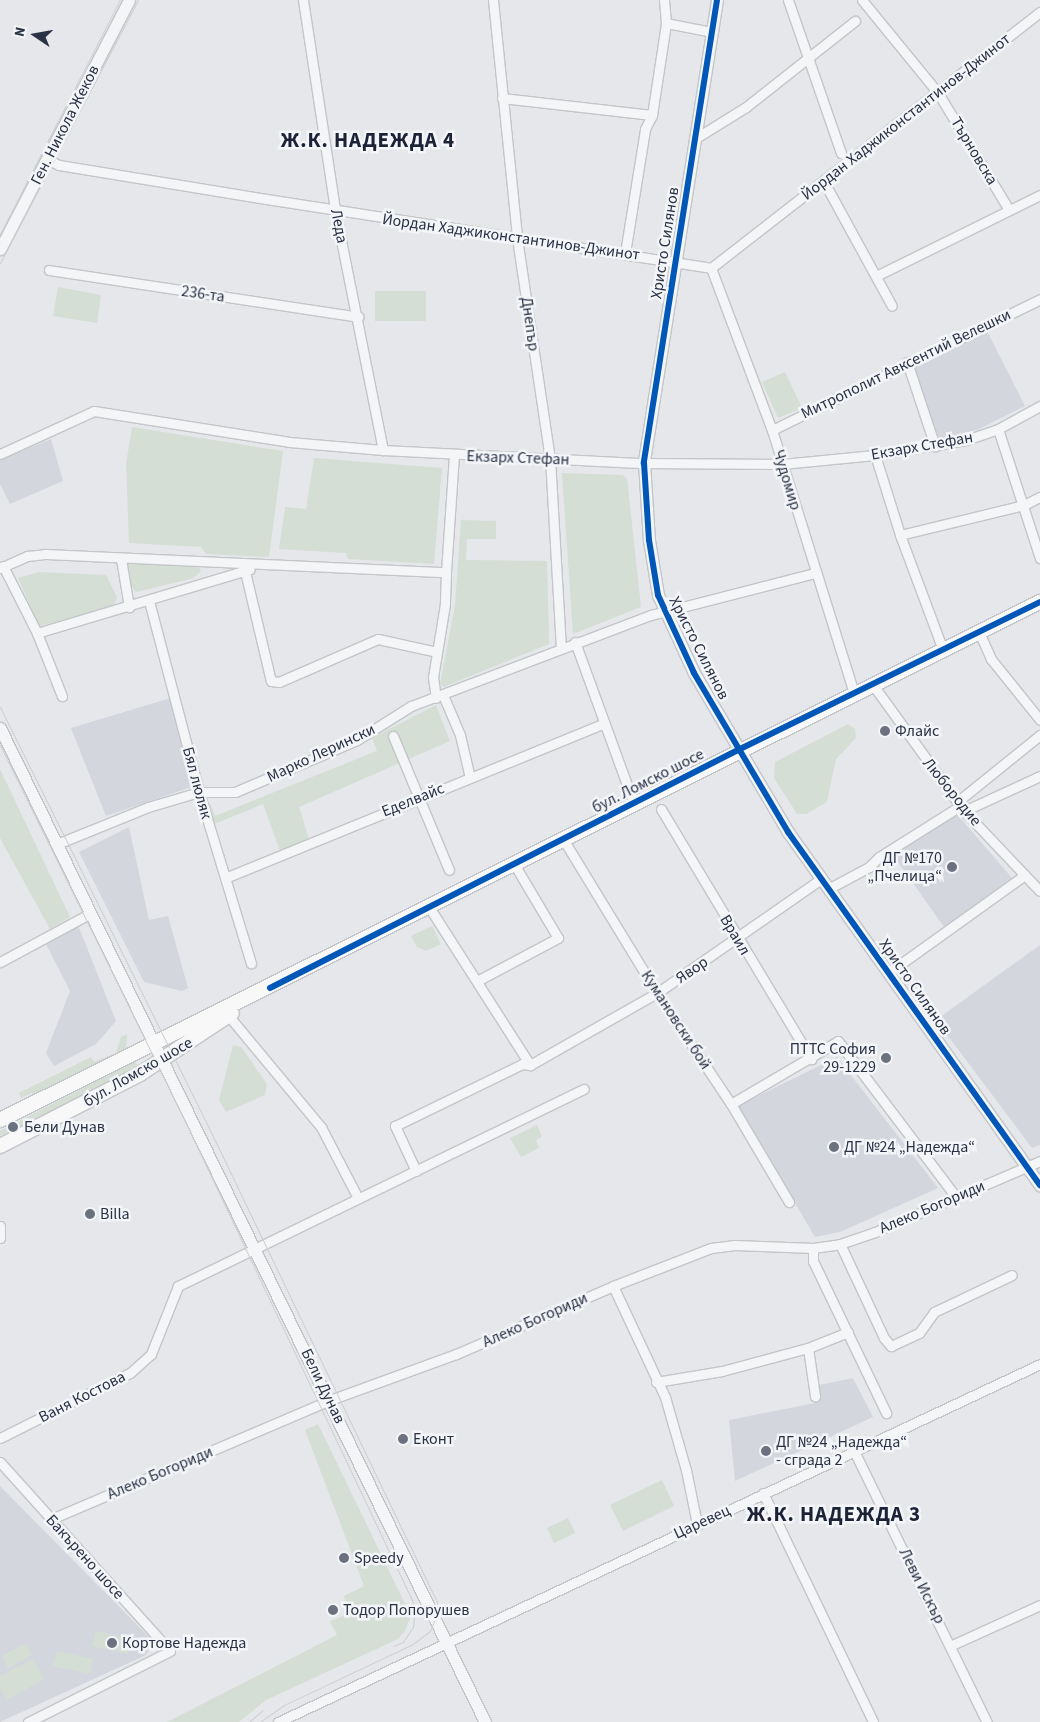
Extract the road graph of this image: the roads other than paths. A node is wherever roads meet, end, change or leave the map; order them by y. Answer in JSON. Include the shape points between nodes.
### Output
{"nodes":[{"id":1,"x":129,"y":0,"type":"edge"},
{"id":2,"x":304,"y":0,"type":"edge"},
{"id":3,"x":493,"y":0,"type":"edge"},
{"id":4,"x":664,"y":0,"type":"edge"},
{"id":5,"x":717,"y":0,"type":"edge"},
{"id":6,"x":788,"y":0,"type":"edge"},
{"id":7,"x":862,"y":0,"type":"edge"},
{"id":8,"x":1040,"y":12,"type":"edge"},
{"id":9,"x":855,"y":21,"type":"dead end"},
{"id":10,"x":666,"y":23,"type":"junction"},
{"id":11,"x":712,"y":32,"type":"junction"},
{"id":12,"x":808,"y":56,"type":"junction"},
{"id":13,"x":938,"y":93,"type":"junction"},
{"id":14,"x":502,"y":98,"type":"junction"},
{"id":15,"x":652,"y":115,"type":"junction"},
{"id":16,"x":696,"y":138,"type":"junction"},
{"id":17,"x":841,"y":152,"type":"dead end"},
{"id":18,"x":47,"y":159,"type":"junction"},
{"id":19,"x":824,"y":182,"type":"junction"},
{"id":20,"x":1040,"y":195,"type":"edge"},
{"id":21,"x":335,"y":210,"type":"junction"},
{"id":22,"x":1009,"y":210,"type":"junction"},
{"id":23,"x":517,"y":238,"type":"junction"},
{"id":24,"x":0,"y":249,"type":"edge"},
{"id":25,"x":625,"y":253,"type":"junction"},
{"id":26,"x":676,"y":262,"type":"junction"},
{"id":27,"x":711,"y":268,"type":"junction"},
{"id":28,"x":49,"y":270,"type":"dead end"},
{"id":29,"x":876,"y":276,"type":"junction"},
{"id":30,"x":1040,"y":298,"type":"edge"},
{"id":31,"x":892,"y":306,"type":"dead end"},
{"id":32,"x":358,"y":317,"type":"junction"},
{"id":33,"x":907,"y":362,"type":"junction"},
{"id":34,"x":1040,"y":406,"type":"edge"},
{"id":35,"x":998,"y":429,"type":"junction"},
{"id":36,"x":772,"y":430,"type":"junction"},
{"id":37,"x":935,"y":446,"type":"junction"},
{"id":38,"x":382,"y":450,"type":"junction"},
{"id":39,"x":0,"y":454,"type":"edge"},
{"id":40,"x":454,"y":455,"type":"junction"},
{"id":41,"x":874,"y":455,"type":"junction"},
{"id":42,"x":550,"y":458,"type":"junction"},
{"id":43,"x":644,"y":463,"type":"junction"},
{"id":44,"x":782,"y":464,"type":"junction"},
{"id":45,"x":1040,"y":497,"type":"edge"},
{"id":46,"x":1024,"y":505,"type":"junction"},
{"id":47,"x":900,"y":535,"type":"junction"},
{"id":48,"x":1040,"y":558,"type":"edge"},
{"id":49,"x":121,"y":559,"type":"junction"},
{"id":50,"x":2,"y":567,"type":"edge"},
{"id":51,"x":244,"y":567,"type":"junction"},
{"id":52,"x":446,"y":572,"type":"junction"},
{"id":53,"x":815,"y":573,"type":"junction"},
{"id":54,"x":149,"y":601,"type":"junction"},
{"id":55,"x":1040,"y":602,"type":"edge"},
{"id":56,"x":129,"y":607,"type":"junction"},
{"id":57,"x":662,"y":611,"type":"junction"},
{"id":58,"x":979,"y":632,"type":"junction"},
{"id":59,"x":36,"y":633,"type":"junction"},
{"id":60,"x":575,"y":642,"type":"junction"},
{"id":61,"x":561,"y":647,"type":"junction"},
{"id":62,"x":943,"y":650,"type":"junction"},
{"id":63,"x":437,"y":652,"type":"junction"},
{"id":64,"x":873,"y":685,"type":"junction"},
{"id":65,"x":854,"y":694,"type":"junction"},
{"id":66,"x":62,"y":696,"type":"dead end"},
{"id":67,"x":439,"y":697,"type":"junction"},
{"id":68,"x":1040,"y":720,"type":"edge"},
{"id":69,"x":602,"y":724,"type":"junction"},
{"id":70,"x":0,"y":728,"type":"edge"},
{"id":71,"x":1040,"y":735,"type":"edge"},
{"id":72,"x":392,"y":736,"type":"dead end"},
{"id":73,"x":738,"y":750,"type":"junction"},
{"id":74,"x":1040,"y":776,"type":"edge"},
{"id":75,"x":470,"y":778,"type":"junction"},
{"id":76,"x":199,"y":792,"type":"junction"},
{"id":77,"x":420,"y":798,"type":"junction"},
{"id":78,"x":634,"y":804,"type":"junction"},
{"id":79,"x":960,"y":806,"type":"junction"},
{"id":80,"x":661,"y":809,"type":"dead end"},
{"id":81,"x":563,"y":839,"type":"junction"},
{"id":82,"x":57,"y":844,"type":"junction"},
{"id":83,"x":514,"y":864,"type":"junction"},
{"id":84,"x":449,"y":870,"type":"dead end"},
{"id":85,"x":1026,"y":875,"type":"junction"},
{"id":86,"x":225,"y":878,"type":"junction"},
{"id":87,"x":825,"y":884,"type":"junction"},
{"id":88,"x":1040,"y":891,"type":"edge"},
{"id":89,"x":429,"y":907,"type":"junction"},
{"id":90,"x":91,"y":913,"type":"junction"},
{"id":91,"x":737,"y":940,"type":"junction"},
{"id":92,"x":0,"y":962,"type":"edge"},
{"id":93,"x":251,"y":963,"type":"dead end"},
{"id":94,"x":888,"y":973,"type":"junction"},
{"id":95,"x":477,"y":981,"type":"junction"},
{"id":96,"x":270,"y":988,"type":"junction"},
{"id":97,"x":657,"y":993,"type":"junction"},
{"id":98,"x":228,"y":1015,"type":"junction"},
{"id":99,"x":155,"y":1043,"type":"junction"},
{"id":100,"x":811,"y":1059,"type":"junction"},
{"id":101,"x":164,"y":1060,"type":"junction"},
{"id":102,"x":530,"y":1065,"type":"junction"},
{"id":103,"x":584,"y":1089,"type":"dead end"},
{"id":104,"x":732,"y":1104,"type":"junction"},
{"id":105,"x":0,"y":1120,"type":"edge"},
{"id":106,"x":0,"y":1146,"type":"edge"},
{"id":107,"x":1040,"y":1161,"type":"edge"},
{"id":108,"x":1027,"y":1167,"type":"junction"},
{"id":109,"x":416,"y":1171,"type":"junction"},
{"id":110,"x":1040,"y":1185,"type":"edge"},
{"id":111,"x":956,"y":1197,"type":"junction"},
{"id":112,"x":358,"y":1198,"type":"junction"},
{"id":113,"x":789,"y":1202,"type":"dead end"},
{"id":114,"x":0,"y":1226,"type":"edge"},
{"id":115,"x":0,"y":1238,"type":"edge"},
{"id":116,"x":840,"y":1244,"type":"junction"},
{"id":117,"x":256,"y":1246,"type":"junction"},
{"id":118,"x":813,"y":1248,"type":"junction"},
{"id":119,"x":1012,"y":1275,"type":"dead end"},
{"id":120,"x":613,"y":1286,"type":"junction"},
{"id":121,"x":848,"y":1332,"type":"junction"},
{"id":122,"x":808,"y":1348,"type":"junction"},
{"id":123,"x":1040,"y":1364,"type":"edge"},
{"id":124,"x":656,"y":1382,"type":"junction"},
{"id":125,"x":815,"y":1396,"type":"dead end"},
{"id":126,"x":330,"y":1400,"type":"junction"},
{"id":127,"x":886,"y":1413,"type":"dead end"},
{"id":128,"x":0,"y":1438,"type":"edge"},
{"id":129,"x":854,"y":1451,"type":"junction"},
{"id":130,"x":0,"y":1462,"type":"edge"},
{"id":131,"x":763,"y":1493,"type":"junction"},
{"id":132,"x":51,"y":1519,"type":"junction"},
{"id":133,"x":697,"y":1524,"type":"junction"},
{"id":134,"x":1040,"y":1605,"type":"edge"},
{"id":135,"x":446,"y":1642,"type":"junction"},
{"id":136,"x":952,"y":1645,"type":"junction"},
{"id":137,"x":28,"y":1722,"type":"edge"},
{"id":138,"x":278,"y":1722,"type":"edge"},
{"id":139,"x":485,"y":1722,"type":"edge"},
{"id":140,"x":873,"y":1722,"type":"edge"},
{"id":141,"x":987,"y":1722,"type":"edge"}],
"edges":[{"from":1,"to":18,"type":"street","name":"Ген. Никола Жеков"},
{"from":2,"to":21,"type":"street","name":"Леда"},
{"from":3,"to":14,"type":"street","name":"Днепър"},
{"from":4,"to":10,"type":"street"},
{"from":5,"to":11,"type":"street","name":"Христо Силянов"},
{"from":6,"to":12,"type":"street"},
{"from":7,"to":13,"type":"street","name":"Търновска"},
{"from":8,"to":13,"type":"street","name":"Йордан Хаджиконстантинов-Джинот"},
{"from":9,"to":12,"type":"street"},
{"from":10,"to":11,"type":"street"},
{"from":10,"to":15,"type":"street"},
{"from":11,"to":16,"type":"street","name":"Христо Силянов"},
{"from":12,"to":16,"type":"street","via":[[746,107]]},
{"from":12,"to":17,"type":"street"},
{"from":13,"to":19,"type":"street","name":"Йордан Хаджиконстантинов-Джинот"},
{"from":13,"to":22,"type":"street","name":"Търновска"},
{"from":14,"to":15,"type":"street"},
{"from":14,"to":23,"type":"street","name":"Днепър"},
{"from":15,"to":25,"type":"street","via":[[644,129]]},
{"from":16,"to":26,"type":"street","name":"Христо Силянов"},
{"from":18,"to":21,"type":"street","name":"Йордан Хаджиконстантинов-Джинот","via":[[59,165]]},
{"from":18,"to":24,"type":"street","name":"Ген. Никола Жеков"},
{"from":19,"to":27,"type":"street","name":"Йордан Хаджиконстантинов-Джинот"},
{"from":19,"to":29,"type":"street"},
{"from":20,"to":22,"type":"street"},
{"from":21,"to":23,"type":"street","name":"Йордан Хаджиконстантинов-Джинот"},
{"from":21,"to":32,"type":"street","name":"Леда"},
{"from":22,"to":29,"type":"street"},
{"from":23,"to":25,"type":"street","name":"Йордан Хаджиконстантинов-Джинот"},
{"from":23,"to":42,"type":"street","name":"Днепър"},
{"from":25,"to":26,"type":"street","name":"Йордан Хаджиконстантинов-Джинот"},
{"from":26,"to":27,"type":"street","name":"Йордан Хаджиконстантинов-Джинот"},
{"from":26,"to":43,"type":"street","name":"Христо Силянов"},
{"from":27,"to":36,"type":"street","name":"Чудомир"},
{"from":28,"to":32,"type":"street","name":"236-та"},
{"from":29,"to":31,"type":"street"},
{"from":30,"to":33,"type":"street","name":"Митрополит Авксентий Велешки"},
{"from":32,"to":38,"type":"street","name":"Леда"},
{"from":33,"to":36,"type":"street","name":"Митрополит Авксентий Велешки"},
{"from":33,"to":37,"type":"street"},
{"from":34,"to":35,"type":"street","name":"Екзарх Стефан"},
{"from":35,"to":37,"type":"street","name":"Екзарх Стефан"},
{"from":35,"to":46,"type":"street"},
{"from":36,"to":44,"type":"street","name":"Чудомир"},
{"from":37,"to":41,"type":"street","name":"Екзарх Стефан"},
{"from":38,"to":39,"type":"street","name":"Екзарх Стефан","via":[[289,442],[94,410]]},
{"from":38,"to":40,"type":"street","name":"Екзарх Стефан"},
{"from":40,"to":42,"type":"street","name":"Екзарх Стефан"},
{"from":40,"to":52,"type":"street"},
{"from":41,"to":44,"type":"street","name":"Екзарх Стефан"},
{"from":41,"to":47,"type":"street"},
{"from":42,"to":43,"type":"street","name":"Екзарх Стефан"},
{"from":42,"to":61,"type":"street","name":"Днепър"},
{"from":43,"to":44,"type":"street","name":"Екзарх Стефан"},
{"from":43,"to":57,"type":"street","name":"Христо Силянов","via":[[649,540]]},
{"from":44,"to":53,"type":"street","name":"Чудомир"},
{"from":45,"to":46,"type":"street"},
{"from":46,"to":47,"type":"street"},
{"from":46,"to":48,"type":"street"},
{"from":47,"to":62,"type":"street"},
{"from":49,"to":50,"type":"street","via":[[45,554],[27,556]]},
{"from":49,"to":51,"type":"street"},
{"from":49,"to":56,"type":"street"},
{"from":50,"to":59,"type":"street"},
{"from":51,"to":52,"type":"street","via":[[272,564]]},
{"from":51,"to":54,"type":"street"},
{"from":51,"to":63,"type":"street","via":[[269,678],[279,682],[378,639]]},
{"from":52,"to":63,"type":"street"},
{"from":53,"to":57,"type":"street","name":"Марко Лерински"},
{"from":53,"to":65,"type":"street","name":"Чудомир"},
{"from":54,"to":56,"type":"street"},
{"from":54,"to":76,"type":"street","name":"Бял люляк"},
{"from":55,"to":58,"type":"main road","name":"бул. Ломско шосе"},
{"from":56,"to":59,"type":"street"},
{"from":57,"to":60,"type":"street","name":"Марко Лерински"},
{"from":57,"to":73,"type":"street","name":"Христо Силянов"},
{"from":58,"to":62,"type":"main road","name":"бул. Ломско шосе"},
{"from":58,"to":68,"type":"street","via":[[991,659]]},
{"from":59,"to":66,"type":"street"},
{"from":60,"to":61,"type":"street","name":"Марко Лерински"},
{"from":60,"to":69,"type":"street"},
{"from":61,"to":67,"type":"street","name":"Марко Лерински"},
{"from":62,"to":64,"type":"main road","name":"бул. Ломско шосе"},
{"from":63,"to":67,"type":"street","via":[[432,688]]},
{"from":64,"to":65,"type":"main road","name":"бул. Ломско шосе"},
{"from":64,"to":79,"type":"street","name":"Любородие"},
{"from":65,"to":73,"type":"main road","name":"бул. Ломско шосе"},
{"from":67,"to":75,"type":"street","via":[[460,735]]},
{"from":67,"to":76,"type":"street","name":"Марко Лерински","via":[[411,706],[358,740],[235,792]]},
{"from":69,"to":75,"type":"street","name":"Еделвайс"},
{"from":69,"to":78,"type":"street"},
{"from":70,"to":82,"type":"street","name":"Бели Дунав"},
{"from":71,"to":79,"type":"street"},
{"from":72,"to":77,"type":"street"},
{"from":73,"to":78,"type":"main road","name":"бул. Ломско шосе"},
{"from":73,"to":87,"type":"street","name":"Христо Силянов"},
{"from":74,"to":79,"type":"street"},
{"from":75,"to":77,"type":"street","name":"Еделвайс"},
{"from":76,"to":82,"type":"street","name":"Марко Лерински","via":[[148,807]]},
{"from":76,"to":86,"type":"street","name":"Бял люляк"},
{"from":77,"to":84,"type":"street"},
{"from":77,"to":86,"type":"street","name":"Еделвайс"},
{"from":78,"to":81,"type":"main road","name":"бул. Ломско шосе"},
{"from":79,"to":85,"type":"street","name":"Любородие"},
{"from":79,"to":87,"type":"street","name":"Явор","via":[[879,857],[869,867]]},
{"from":80,"to":91,"type":"street","name":"Враил"},
{"from":81,"to":83,"type":"main road","name":"бул. Ломско шосе"},
{"from":81,"to":97,"type":"street","name":"Кумановски бой"},
{"from":82,"to":90,"type":"street","name":"Бели Дунав"},
{"from":83,"to":89,"type":"main road","name":"бул. Ломско шосе"},
{"from":83,"to":95,"type":"street","via":[[558,938]]},
{"from":85,"to":88,"type":"street","name":"Любородие"},
{"from":85,"to":94,"type":"street"},
{"from":86,"to":93,"type":"street","name":"Бял люляк"},
{"from":87,"to":91,"type":"street","name":"Явор"},
{"from":87,"to":94,"type":"street","name":"Христо Силянов"},
{"from":89,"to":95,"type":"street"},
{"from":89,"to":96,"type":"main road","name":"бул. Ломско шосе"},
{"from":90,"to":92,"type":"street"},
{"from":90,"to":99,"type":"street","name":"Бели Дунав"},
{"from":91,"to":97,"type":"street","name":"Явор"},
{"from":91,"to":100,"type":"street","name":"Враил"},
{"from":94,"to":108,"type":"street","name":"Христо Силянов"},
{"from":95,"to":102,"type":"street"},
{"from":96,"to":98,"type":"main road","name":"бул. Ломско шосе"},
{"from":96,"to":99,"type":"main road","name":"бул. Ломско шосе"},
{"from":97,"to":102,"type":"street","name":"Явор"},
{"from":97,"to":104,"type":"street","name":"Кумановски бой"},
{"from":98,"to":101,"type":"main road","name":"бул. Ломско шосе"},
{"from":98,"to":112,"type":"street","via":[[321,1127]]},
{"from":99,"to":101,"type":"street","name":"Бели Дунав"},
{"from":99,"to":105,"type":"main road","name":"бул. Ломско шосе"},
{"from":100,"to":104,"type":"street"},
{"from":100,"to":111,"type":"street","via":[[838,1041]]},
{"from":101,"to":106,"type":"main road","name":"бул. Ломско шосе"},
{"from":101,"to":117,"type":"street","name":"Бели Дунав"},
{"from":102,"to":109,"type":"street","name":"Явор","via":[[522,1064],[395,1126]]},
{"from":103,"to":109,"type":"street","name":"Ваня Костова"},
{"from":104,"to":113,"type":"street","name":"Кумановски бой"},
{"from":107,"to":108,"type":"street","name":"Алеко Богориди"},
{"from":108,"to":110,"type":"street","name":"Христо Силянов"},
{"from":108,"to":111,"type":"street","name":"Алеко Богориди"},
{"from":109,"to":112,"type":"street","name":"Ваня Костова"},
{"from":111,"to":116,"type":"street","name":"Алеко Богориди"},
{"from":112,"to":117,"type":"street","name":"Ваня Костова"},
{"from":114,"to":115,"type":"street"},
{"from":116,"to":118,"type":"street","name":"Алеко Богориди"},
{"from":116,"to":119,"type":"street","via":[[884,1338],[891,1346],[919,1333],[934,1312]]},
{"from":117,"to":126,"type":"street","name":"Бели Дунав"},
{"from":117,"to":128,"type":"street","name":"Ваня Костова","via":[[178,1286],[151,1354],[130,1373]]},
{"from":118,"to":120,"type":"street","name":"Алеко Богориди","via":[[723,1245]]},
{"from":118,"to":121,"type":"street","via":[[813,1261]]},
{"from":120,"to":124,"type":"street"},
{"from":120,"to":126,"type":"street","name":"Алеко Богориди","via":[[456,1354]]},
{"from":121,"to":122,"type":"street"},
{"from":121,"to":127,"type":"street"},
{"from":122,"to":124,"type":"street","via":[[722,1371]]},
{"from":122,"to":125,"type":"street"},
{"from":123,"to":129,"type":"street","name":"Царевец"},
{"from":124,"to":133,"type":"street","via":[[665,1397],[683,1459]]},
{"from":126,"to":132,"type":"street","name":"Алеко Богориди"},
{"from":126,"to":135,"type":"street","name":"Бели Дунав"},
{"from":129,"to":131,"type":"street","name":"Царевец"},
{"from":129,"to":136,"type":"street","name":"Леви Искър"},
{"from":130,"to":132,"type":"street","name":"Бакърено шосе"},
{"from":131,"to":133,"type":"street","name":"Царевец"},
{"from":131,"to":140,"type":"street"},
{"from":132,"to":137,"type":"street","name":"Бакърено шосе","via":[[170,1651]]},
{"from":133,"to":135,"type":"street","name":"Царевец"},
{"from":134,"to":136,"type":"street"},
{"from":135,"to":138,"type":"street","name":"Царевец"},
{"from":135,"to":139,"type":"street","name":"Бели Дунав"},
{"from":136,"to":141,"type":"street","name":"Леви Искър"}]}
